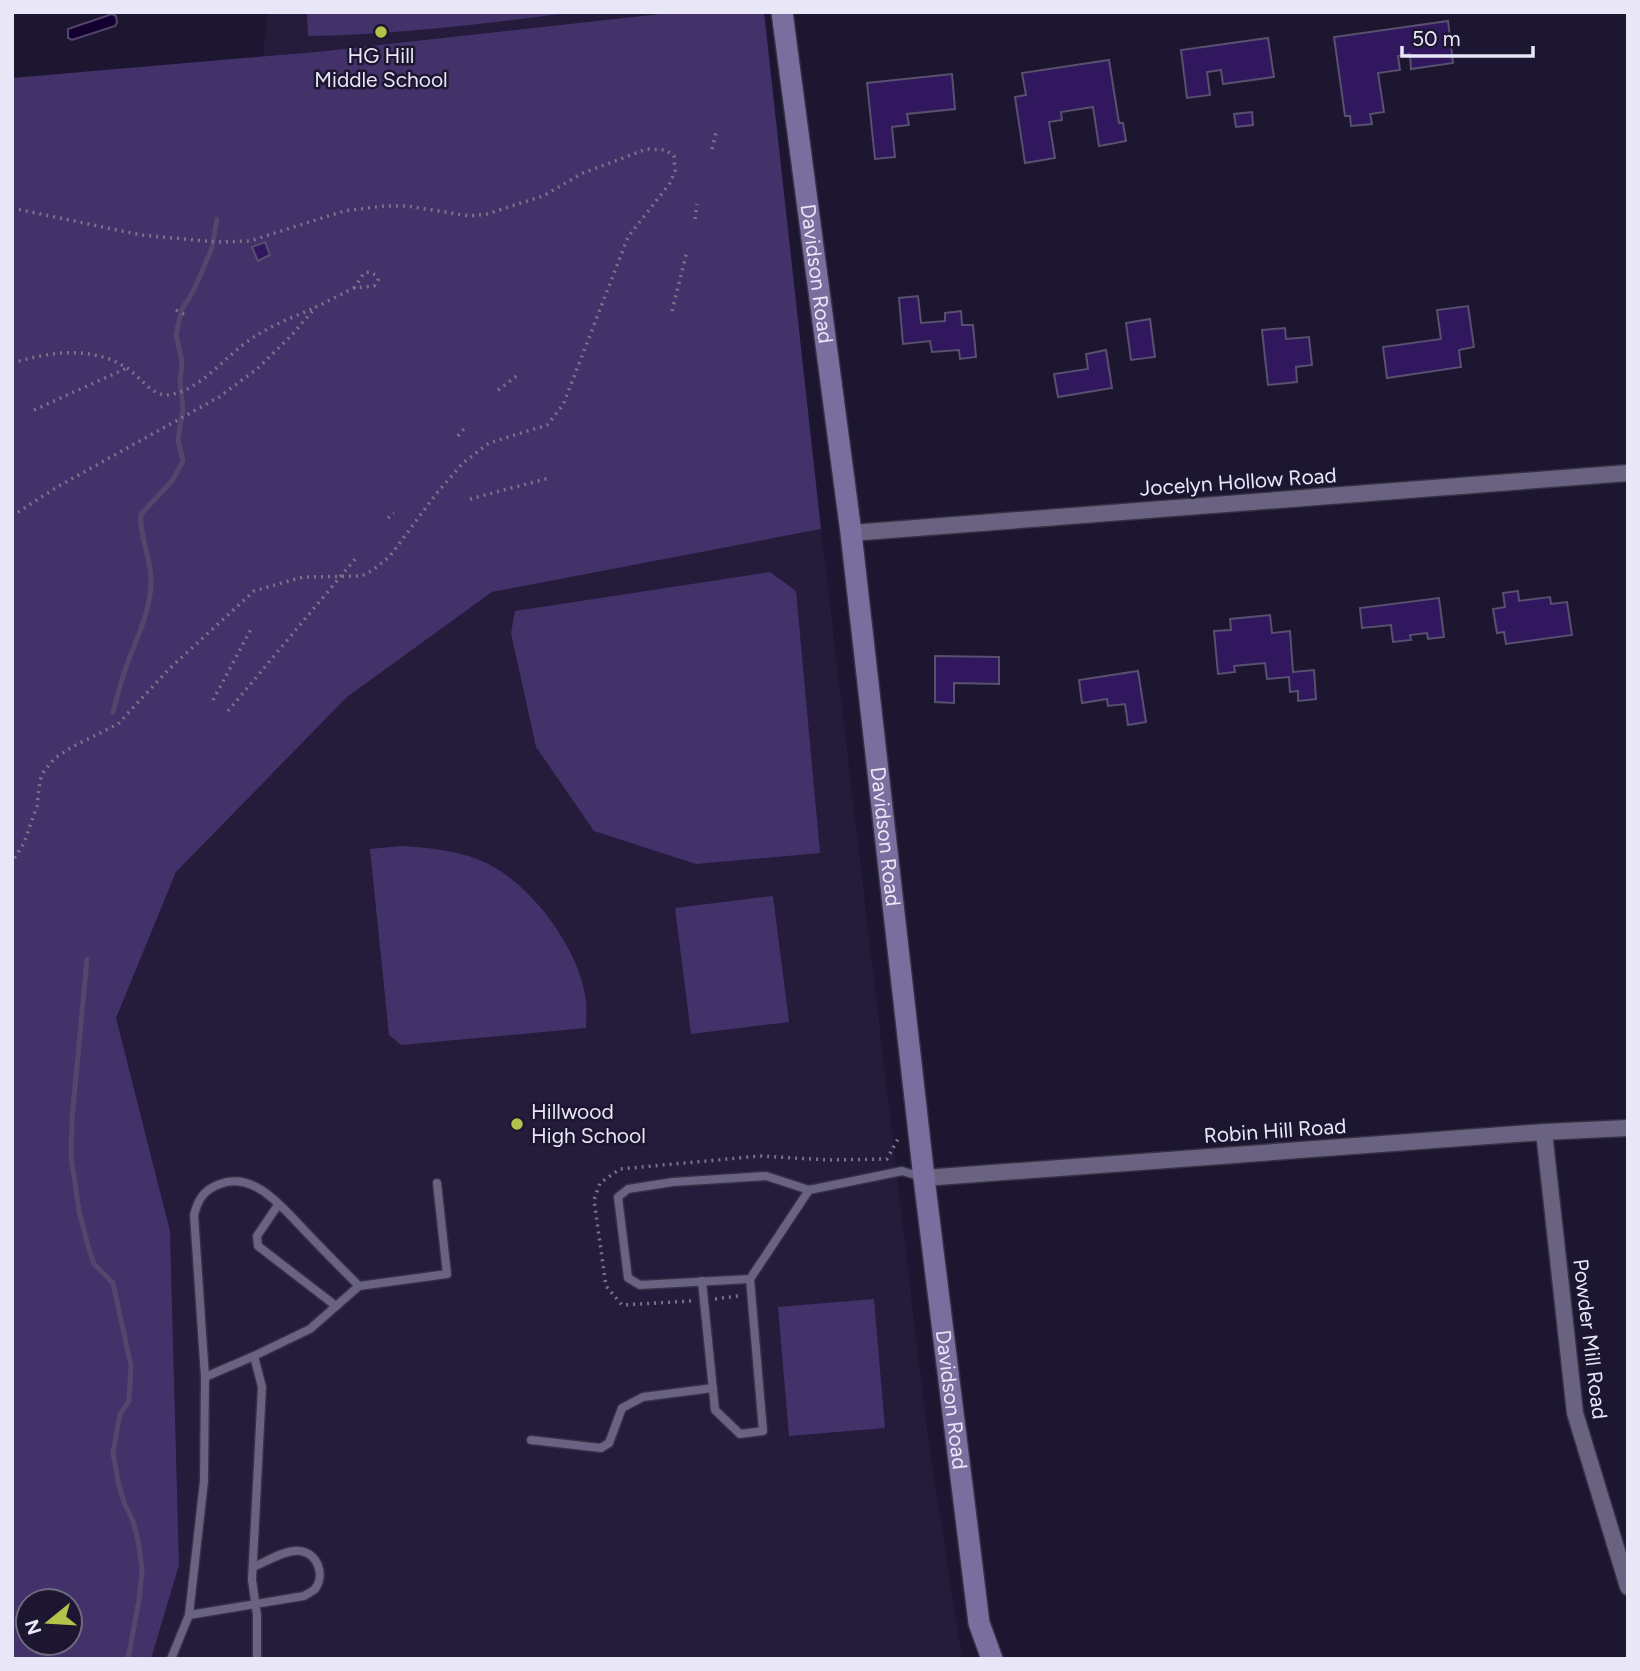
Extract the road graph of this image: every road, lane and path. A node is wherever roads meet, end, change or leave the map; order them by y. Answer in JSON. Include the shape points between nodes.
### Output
{"nodes":[{"id":1,"x":782,"y":12,"type":"edge"},
{"id":2,"x":717,"y":129,"type":"dead end"},
{"id":3,"x":712,"y":149,"type":"dead end"},
{"id":4,"x":697,"y":204,"type":"dead end"},
{"id":5,"x":12,"y":208,"type":"edge"},
{"id":6,"x":695,"y":219,"type":"dead end"},
{"id":7,"x":687,"y":251,"type":"dead end"},
{"id":8,"x":354,"y":288,"type":"junction"},
{"id":9,"x":316,"y":307,"type":"junction"},
{"id":10,"x":176,"y":310,"type":"dead end"},
{"id":11,"x":672,"y":311,"type":"dead end"},
{"id":12,"x":187,"y":316,"type":"dead end"},
{"id":13,"x":12,"y":363,"type":"edge"},
{"id":14,"x":127,"y":368,"type":"junction"},
{"id":15,"x":518,"y":374,"type":"dead end"},
{"id":16,"x":498,"y":390,"type":"dead end"},
{"id":17,"x":34,"y":410,"type":"dead end"},
{"id":18,"x":464,"y":429,"type":"dead end"},
{"id":19,"x":458,"y":436,"type":"dead end"},
{"id":20,"x":1628,"y":473,"type":"edge"},
{"id":21,"x":549,"y":478,"type":"dead end"},
{"id":22,"x":470,"y":499,"type":"dead end"},
{"id":23,"x":394,"y":513,"type":"dead end"},
{"id":24,"x":12,"y":516,"type":"edge"},
{"id":25,"x":388,"y":519,"type":"dead end"},
{"id":26,"x":851,"y":533,"type":"junction"},
{"id":27,"x":356,"y":558,"type":"dead end"},
{"id":28,"x":341,"y":577,"type":"junction"},
{"id":29,"x":251,"y":629,"type":"dead end"},
{"id":30,"x":213,"y":700,"type":"dead end"},
{"id":31,"x":228,"y":711,"type":"dead end"},
{"id":32,"x":12,"y":862,"type":"edge"},
{"id":33,"x":1628,"y":1128,"type":"edge"},
{"id":34,"x":1544,"y":1132,"type":"junction"},
{"id":35,"x":898,"y":1139,"type":"dead end"},
{"id":36,"x":925,"y":1178,"type":"junction"},
{"id":37,"x":437,"y":1183,"type":"dead end"},
{"id":38,"x":809,"y":1190,"type":"junction"},
{"id":39,"x":278,"y":1205,"type":"junction"},
{"id":40,"x":750,"y":1279,"type":"junction"},
{"id":41,"x":702,"y":1281,"type":"junction"},
{"id":42,"x":359,"y":1286,"type":"junction"},
{"id":43,"x":738,"y":1296,"type":"dead end"},
{"id":44,"x":713,"y":1299,"type":"dead end"},
{"id":45,"x":694,"y":1301,"type":"dead end"},
{"id":46,"x":336,"y":1306,"type":"junction"},
{"id":47,"x":254,"y":1356,"type":"junction"},
{"id":48,"x":205,"y":1377,"type":"junction"},
{"id":49,"x":713,"y":1388,"type":"junction"},
{"id":50,"x":531,"y":1440,"type":"dead end"},
{"id":51,"x":253,"y":1567,"type":"junction"},
{"id":52,"x":1628,"y":1587,"type":"edge"},
{"id":53,"x":255,"y":1605,"type":"junction"},
{"id":54,"x":189,"y":1615,"type":"junction"},
{"id":55,"x":170,"y":1659,"type":"edge"},
{"id":56,"x":257,"y":1659,"type":"edge"},
{"id":57,"x":992,"y":1659,"type":"edge"}],
"edges":[{"from":1,"to":26,"type":"street","name":"Davidson Road"},
{"from":2,"to":3,"type":"path"},
{"from":4,"to":6,"type":"path"},
{"from":5,"to":28,"type":"path","via":[[141,235],[250,241],[344,211],[384,206],[487,214],[543,196],[583,173],[647,149],[666,150],[674,156],[670,183],[628,237],[556,415],[533,431],[489,443],[463,463],[390,556],[362,576]]},
{"from":7,"to":11,"type":"path"},
{"from":8,"to":8,"type":"path","via":[[374,286],[377,276],[364,273]]},
{"from":8,"to":9,"type":"path"},
{"from":9,"to":14,"type":"path","via":[[250,339],[220,367],[179,392],[160,394]]},
{"from":9,"to":24,"type":"path","via":[[257,369],[219,397]]},
{"from":10,"to":12,"type":"path"},
{"from":13,"to":14,"type":"path","via":[[64,351],[111,360]]},
{"from":14,"to":17,"type":"path"},
{"from":15,"to":16,"type":"path"},
{"from":18,"to":19,"type":"path"},
{"from":20,"to":26,"type":"street","name":"Jocelyn Hollow Road"},
{"from":21,"to":22,"type":"path"},
{"from":23,"to":25,"type":"path"},
{"from":26,"to":36,"type":"street","name":"Davidson Road"},
{"from":27,"to":28,"type":"path"},
{"from":28,"to":31,"type":"path"},
{"from":28,"to":32,"type":"path","via":[[303,577],[254,591],[169,669],[118,724],[55,758],[40,780],[37,806]]},
{"from":29,"to":30,"type":"path"},
{"from":33,"to":34,"type":"street","name":"Robin Hill Road"},
{"from":34,"to":36,"type":"street","name":"Robin Hill Road"},
{"from":34,"to":52,"type":"street","name":"Powder Mill Road","via":[[1575,1413]]},
{"from":35,"to":45,"type":"path","via":[[887,1158],[716,1158],[620,1169],[600,1183],[594,1200],[606,1286],[622,1305]]},
{"from":36,"to":38,"type":"lane","via":[[902,1171]]},
{"from":36,"to":57,"type":"street","name":"Davidson Road","via":[[979,1623]]},
{"from":37,"to":42,"type":"lane","via":[[447,1274]]},
{"from":38,"to":40,"type":"lane"},
{"from":38,"to":41,"type":"lane","via":[[766,1176],[673,1182],[628,1189],[618,1197],[628,1278],[640,1285]]},
{"from":39,"to":42,"type":"lane"},
{"from":39,"to":46,"type":"lane","via":[[257,1236],[258,1246]]},
{"from":39,"to":48,"type":"lane","via":[[243,1180],[213,1186],[199,1197],[194,1216]]},
{"from":40,"to":41,"type":"lane"},
{"from":40,"to":49,"type":"lane","via":[[763,1431],[740,1434],[715,1410]]},
{"from":41,"to":49,"type":"lane"},
{"from":42,"to":46,"type":"lane"},
{"from":43,"to":44,"type":"path"},
{"from":46,"to":47,"type":"lane","via":[[310,1329]]},
{"from":47,"to":48,"type":"lane"},
{"from":47,"to":51,"type":"lane","via":[[262,1387]]},
{"from":48,"to":54,"type":"lane","via":[[204,1481]]},
{"from":49,"to":50,"type":"lane","via":[[643,1397],[622,1408],[609,1443],[601,1448]]},
{"from":51,"to":53,"type":"lane"},
{"from":51,"to":53,"type":"lane","via":[[298,1550],[311,1554],[319,1565],[315,1589],[304,1596]]},
{"from":53,"to":54,"type":"lane"},
{"from":53,"to":56,"type":"lane"},
{"from":54,"to":55,"type":"lane"}]}
